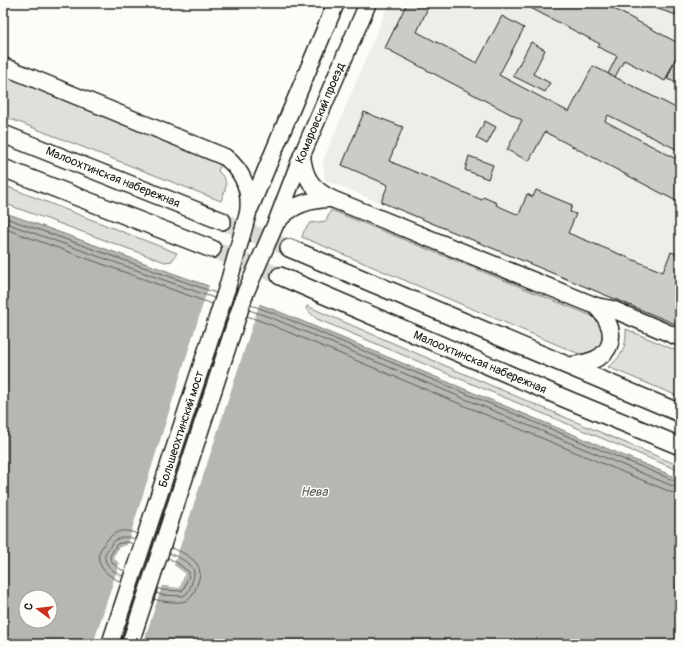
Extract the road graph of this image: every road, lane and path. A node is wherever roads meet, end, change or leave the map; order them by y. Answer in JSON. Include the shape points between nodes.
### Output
{"nodes":[{"id":1,"x":336,"y":3,"type":"edge"},
{"id":2,"x":368,"y":3,"type":"edge"},
{"id":3,"x":3,"y":66,"type":"edge"},
{"id":4,"x":3,"y":134,"type":"edge"},
{"id":5,"x":302,"y":155,"type":"junction"},
{"id":6,"x":3,"y":168,"type":"edge"},
{"id":7,"x":332,"y":200,"type":"junction"},
{"id":8,"x":248,"y":213,"type":"junction"},
{"id":9,"x":222,"y":221,"type":"tunnel mouth"},
{"id":10,"x":276,"y":223,"type":"junction"},
{"id":11,"x":289,"y":248,"type":"tunnel mouth"},
{"id":12,"x":212,"y":249,"type":"tunnel mouth"},
{"id":13,"x":280,"y":276,"type":"tunnel mouth"},
{"id":14,"x":596,"y":306,"type":"junction"},
{"id":15,"x":680,"y":338,"type":"edge"},
{"id":16,"x":568,"y":366,"type":"junction"},
{"id":17,"x":680,"y":413,"type":"edge"},
{"id":18,"x":680,"y":446,"type":"edge"},
{"id":19,"x":110,"y":644,"type":"edge"},
{"id":20,"x":130,"y":644,"type":"edge"}],
"edges":[{"from":1,"to":8,"type":"main road"},
{"from":2,"to":5,"type":"main road","name":"Комаровский проезд"},
{"from":3,"to":8,"type":"main road","via":[[225,157],[237,169],[245,183],[249,198]]},
{"from":4,"to":9,"type":"main road","name":"Малоохтинская набережная"},
{"from":5,"to":7,"type":"main road","via":[[305,174],[310,182],[316,190]]},
{"from":5,"to":10,"type":"main road","name":"Комаровский проезд"},
{"from":6,"to":12,"type":"main road"},
{"from":7,"to":10,"type":"main road","via":[[322,199],[304,203],[288,211]]},
{"from":7,"to":14,"type":"main road"},
{"from":8,"to":19,"type":"main road","name":"Большеохтинский мост","bridge":true,"via":[[227,288]]},
{"from":10,"to":20,"type":"main road","name":"Большеохтинский мост","bridge":true,"via":[[244,294]]},
{"from":11,"to":16,"type":"main road"},
{"from":13,"to":18,"type":"main road","name":"Малоохтинская набережная"},
{"from":14,"to":15,"type":"main road","via":[[612,309]]},
{"from":14,"to":16,"type":"main road","via":[[610,328],[611,338],[608,347],[595,360]]},
{"from":16,"to":17,"type":"main road"}]}
